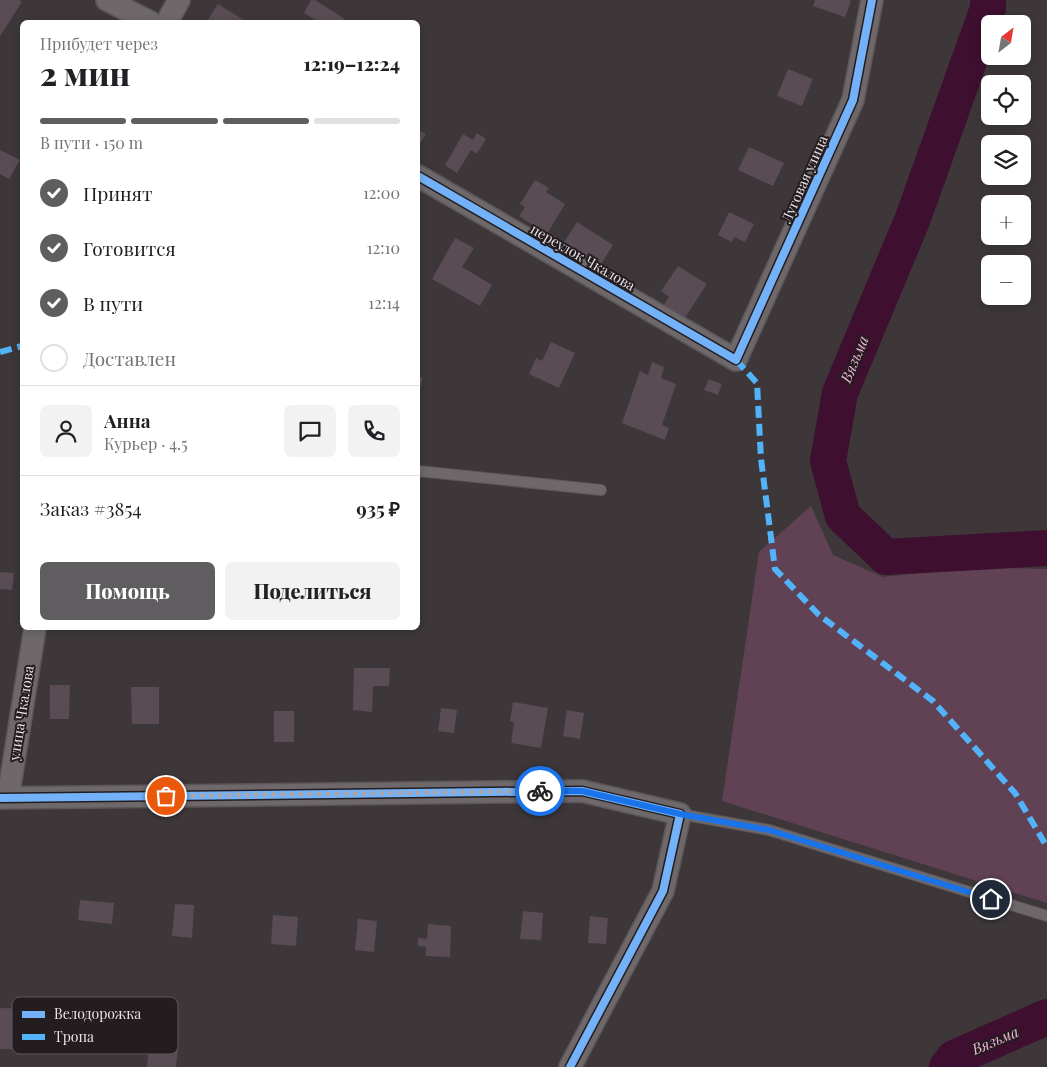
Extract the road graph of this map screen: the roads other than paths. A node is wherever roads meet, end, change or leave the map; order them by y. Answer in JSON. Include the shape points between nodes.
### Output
{"nodes":[{"id":1,"x":107,"y":0,"type":"edge"},
{"id":2,"x":179,"y":0,"type":"edge"},
{"id":3,"x":872,"y":0,"type":"edge"},
{"id":4,"x":146,"y":20,"type":"edge"},
{"id":5,"x":168,"y":20,"type":"edge"},
{"id":6,"x":420,"y":177,"type":"edge"},
{"id":7,"x":736,"y":360,"type":"joint"},
{"id":8,"x":420,"y":471,"type":"edge"},
{"id":9,"x":601,"y":490,"type":"dead end"},
{"id":10,"x":35,"y":630,"type":"edge"},
{"id":11,"x":4,"y":798,"type":"edge"},
{"id":12,"x":680,"y":814,"type":"junction"},
{"id":13,"x":1047,"y":916,"type":"edge"},
{"id":14,"x":570,"y":1067,"type":"edge"}],
"edges":[{"from":1,"to":4,"type":"street"},
{"from":2,"to":5,"type":"street"},
{"from":3,"to":7,"type":"street","name":"Луговая улица","via":[[853,100]]},
{"from":6,"to":7,"type":"street","name":"переулок Чкалова"},
{"from":8,"to":9,"type":"lane"},
{"from":10,"to":11,"type":"street","name":"улица Чкалова"},
{"from":11,"to":12,"type":"street","via":[[582,791]]},
{"from":12,"to":13,"type":"lane","via":[[769,830]]},
{"from":12,"to":14,"type":"street","via":[[663,891]]}]}
